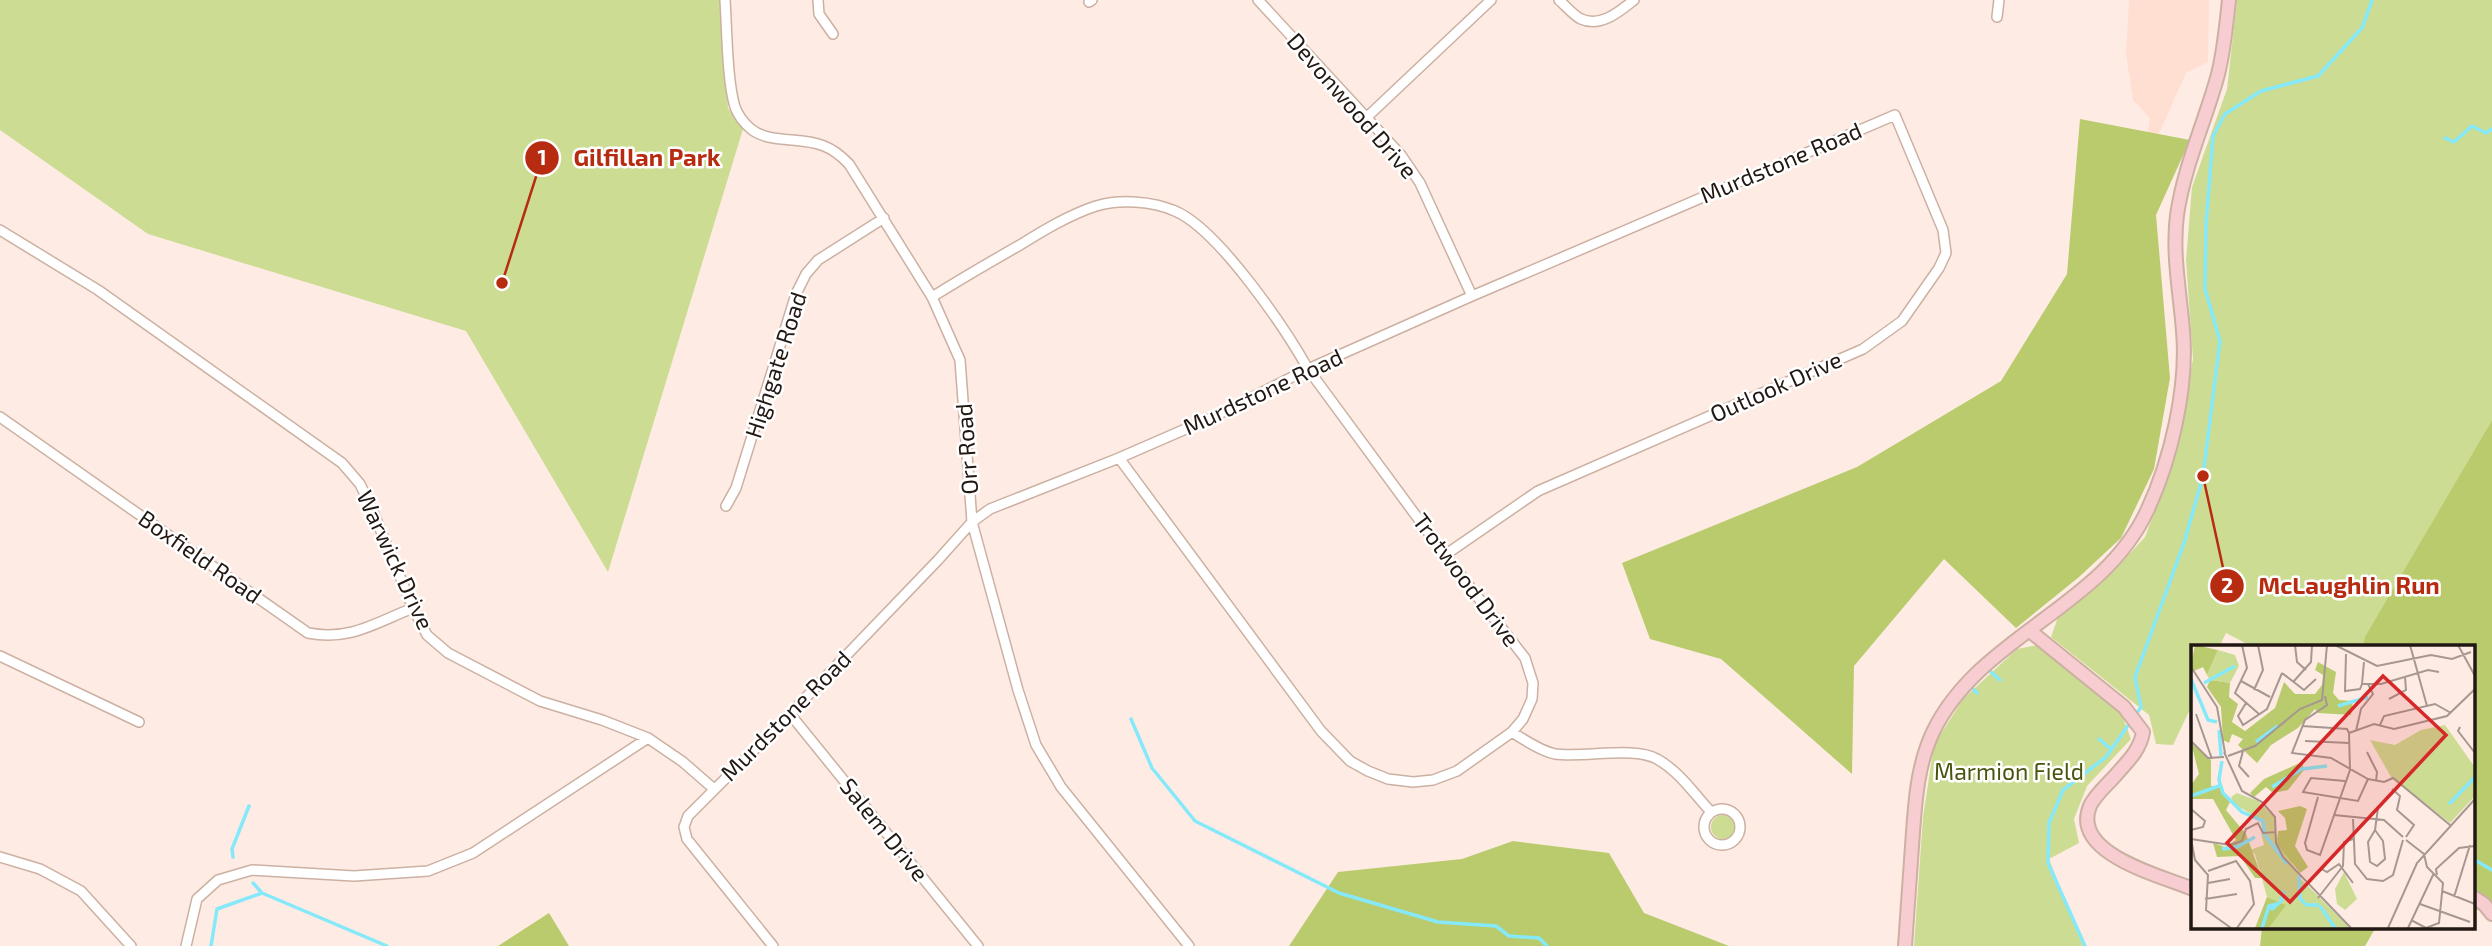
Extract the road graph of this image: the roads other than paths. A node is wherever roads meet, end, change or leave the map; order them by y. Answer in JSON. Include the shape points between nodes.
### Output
{"nodes":[{"id":1,"x":725,"y":0,"type":"edge"},
{"id":2,"x":818,"y":0,"type":"edge"},
{"id":3,"x":1258,"y":0,"type":"edge"},
{"id":4,"x":1491,"y":0,"type":"edge"},
{"id":5,"x":1559,"y":0,"type":"edge"},
{"id":6,"x":1634,"y":0,"type":"edge"},
{"id":7,"x":1998,"y":0,"type":"edge"},
{"id":8,"x":2229,"y":0,"type":"edge"},
{"id":9,"x":1997,"y":17,"type":"dead end"},
{"id":10,"x":833,"y":34,"type":"dead end"},
{"id":11,"x":1895,"y":115,"type":"joint"},
{"id":12,"x":1366,"y":118,"type":"junction"},
{"id":13,"x":884,"y":218,"type":"junction"},
{"id":14,"x":0,"y":230,"type":"edge"},
{"id":15,"x":932,"y":296,"type":"junction"},
{"id":16,"x":1472,"y":296,"type":"junction"},
{"id":17,"x":1308,"y":369,"type":"junction"},
{"id":18,"x":0,"y":417,"type":"edge"},
{"id":19,"x":1119,"y":458,"type":"junction"},
{"id":20,"x":726,"y":506,"type":"dead end"},
{"id":21,"x":972,"y":522,"type":"junction"},
{"id":22,"x":1445,"y":555,"type":"junction"},
{"id":23,"x":413,"y":608,"type":"junction"},
{"id":24,"x":2030,"y":631,"type":"junction"},
{"id":25,"x":0,"y":656,"type":"edge"},
{"id":26,"x":790,"y":714,"type":"junction"},
{"id":27,"x":138,"y":722,"type":"dead end"},
{"id":28,"x":1512,"y":732,"type":"junction"},
{"id":29,"x":648,"y":737,"type":"junction"},
{"id":30,"x":714,"y":789,"type":"junction"},
{"id":31,"x":1711,"y":813,"type":"junction"},
{"id":32,"x":0,"y":857,"type":"edge"},
{"id":33,"x":2191,"y":888,"type":"edge"},
{"id":34,"x":2474,"y":898,"type":"edge"},
{"id":35,"x":2492,"y":914,"type":"edge"},
{"id":36,"x":131,"y":946,"type":"edge"},
{"id":37,"x":187,"y":946,"type":"edge"},
{"id":38,"x":773,"y":946,"type":"edge"},
{"id":39,"x":978,"y":946,"type":"edge"},
{"id":40,"x":1189,"y":946,"type":"edge"},
{"id":41,"x":1905,"y":946,"type":"edge"}],
"edges":[{"from":1,"to":13,"type":"street","name":"Orr Road","via":[[733,91],[743,121],[762,135],[815,142],[837,151]]},
{"from":2,"to":10,"type":"street","via":[[820,15]]},
{"from":3,"to":12,"type":"street","name":"Devonwood Drive"},
{"from":4,"to":12,"type":"street"},
{"from":5,"to":6,"type":"street","via":[[1580,19],[1592,22],[1618,13]]},
{"from":7,"to":9,"type":"street"},
{"from":8,"to":24,"type":"main road","via":[[2218,75],[2185,175],[2177,219],[2184,354],[2180,398],[2162,469],[2147,512],[2122,552]]},
{"from":11,"to":16,"type":"street","name":"Murdstone Road"},
{"from":11,"to":22,"type":"street","name":"Outlook Drive","via":[[1943,230],[1946,253],[1902,321],[1863,349],[1538,491]]},
{"from":12,"to":16,"type":"street","name":"Devonwood Drive","via":[[1420,183]]},
{"from":13,"to":15,"type":"street","name":"Orr Road"},
{"from":13,"to":20,"type":"street","name":"Highgate Road","via":[[818,260],[806,274],[736,488]]},
{"from":14,"to":23,"type":"street","name":"Warwick Drive","via":[[98,290],[342,463],[372,507]]},
{"from":15,"to":17,"type":"street","name":"Trotwood Drive","via":[[1062,220],[1098,206],[1139,202],[1176,211],[1208,235],[1240,270]]},
{"from":15,"to":21,"type":"street","name":"Orr Road","via":[[960,359]]},
{"from":16,"to":17,"type":"street","name":"Murdstone Road"},
{"from":17,"to":19,"type":"street","name":"Murdstone Road"},
{"from":17,"to":22,"type":"street","name":"Trotwood Drive"},
{"from":18,"to":23,"type":"street","name":"Boxfield Road","via":[[308,634],[344,636]]},
{"from":19,"to":21,"type":"street","name":"Murdstone Road","via":[[990,509]]},
{"from":19,"to":28,"type":"street","name":"Trotwood Drive","via":[[1321,731],[1350,761],[1388,779],[1433,780],[1457,771]]},
{"from":21,"to":26,"type":"street","name":"Murdstone Road"},
{"from":21,"to":40,"type":"street","name":"Orr Road","via":[[1036,745],[1061,787]]},
{"from":22,"to":28,"type":"street","name":"Trotwood Drive","via":[[1525,658],[1533,682],[1532,699]]},
{"from":23,"to":29,"type":"street","name":"Warwick Drive","via":[[428,635],[447,653],[540,701]]},
{"from":24,"to":33,"type":"main road","via":[[2129,712],[2143,732],[2141,743],[2090,806],[2087,824],[2093,839],[2114,856]]},
{"from":24,"to":41,"type":"main road","via":[[1960,690],[1932,734],[1918,782]]},
{"from":25,"to":27,"type":"street"},
{"from":26,"to":30,"type":"street","name":"Murdstone Road"},
{"from":26,"to":39,"type":"street","name":"Salem Drive"},
{"from":28,"to":31,"type":"street","via":[[1553,753],[1642,753],[1657,758]]},
{"from":29,"to":30,"type":"street","name":"Warwick Drive"},
{"from":29,"to":37,"type":"street","via":[[473,853],[428,871],[354,876],[252,870],[218,880],[197,899]]},
{"from":30,"to":38,"type":"street","via":[[688,816],[684,827],[687,839]]},
{"from":31,"to":31,"type":"street","via":[[1705,822],[1708,839],[1724,845],[1735,840],[1740,823],[1734,813],[1722,809]]},
{"from":32,"to":36,"type":"street","via":[[40,869],[81,891]]},
{"from":34,"to":35,"type":"main road"}]}
